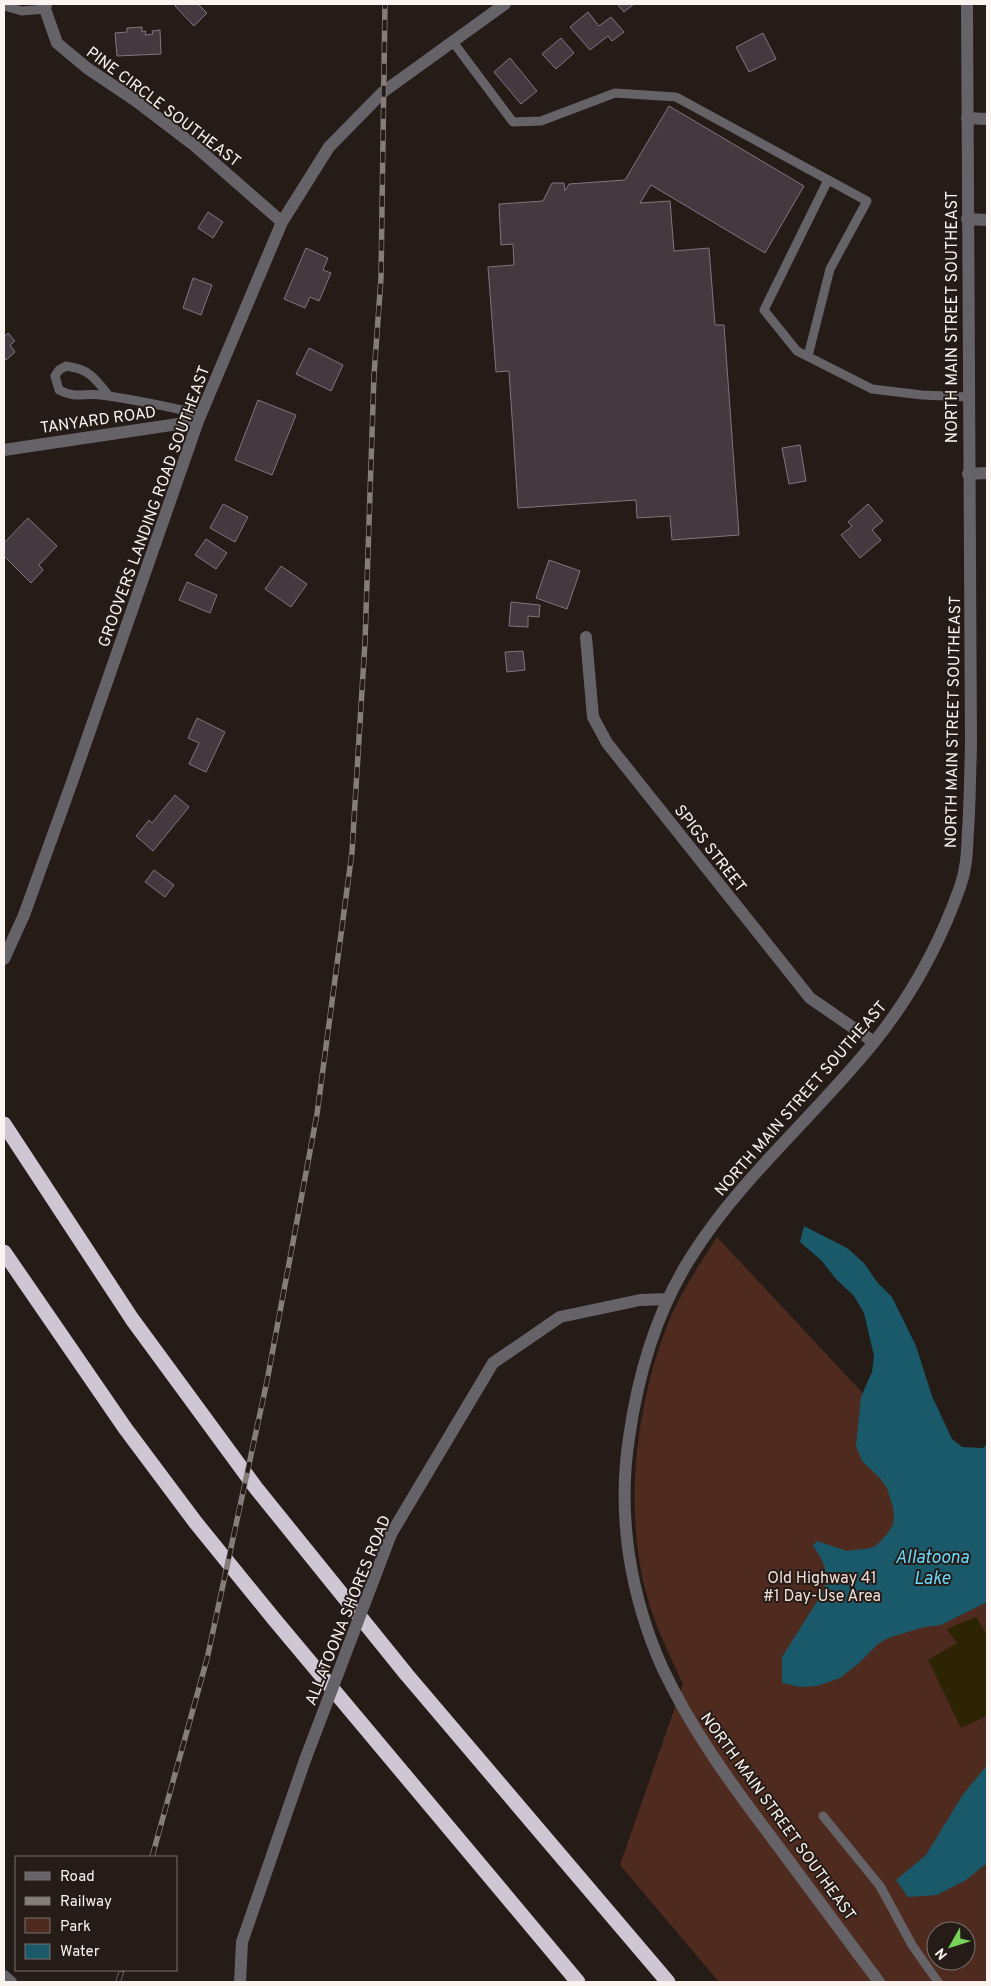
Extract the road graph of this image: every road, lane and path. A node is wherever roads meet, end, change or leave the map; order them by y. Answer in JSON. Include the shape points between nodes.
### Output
{"nodes":[{"id":1,"x":505,"y":4,"type":"edge"},
{"id":2,"x":966,"y":4,"type":"edge"},
{"id":3,"x":4,"y":6,"type":"edge"},
{"id":4,"x":45,"y":6,"type":"edge"},
{"id":5,"x":454,"y":42,"type":"junction"},
{"id":6,"x":967,"y":118,"type":"junction"},
{"id":7,"x":987,"y":119,"type":"edge"},
{"id":8,"x":828,"y":180,"type":"junction"},
{"id":9,"x":967,"y":219,"type":"junction"},
{"id":10,"x":987,"y":220,"type":"edge"},
{"id":11,"x":282,"y":222,"type":"junction"},
{"id":12,"x":808,"y":356,"type":"junction"},
{"id":13,"x":109,"y":396,"type":"junction"},
{"id":14,"x":968,"y":397,"type":"junction"},
{"id":15,"x":199,"y":417,"type":"junction"},
{"id":16,"x":4,"y":450,"type":"edge"},
{"id":17,"x":987,"y":473,"type":"edge"},
{"id":18,"x":968,"y":474,"type":"junction"},
{"id":19,"x":586,"y":637,"type":"dead end"},
{"id":20,"x":4,"y":959,"type":"edge"},
{"id":21,"x":874,"y":1042,"type":"junction"},
{"id":22,"x":4,"y":1124,"type":"edge"},
{"id":23,"x":4,"y":1252,"type":"edge"},
{"id":24,"x":668,"y":1299,"type":"junction"},
{"id":25,"x":824,"y":1816,"type":"dead end"},
{"id":26,"x":4,"y":1976,"type":"edge"},
{"id":27,"x":11,"y":1982,"type":"edge"},
{"id":28,"x":240,"y":1982,"type":"edge"},
{"id":29,"x":578,"y":1982,"type":"edge"},
{"id":30,"x":668,"y":1982,"type":"edge"},
{"id":31,"x":879,"y":1982,"type":"edge"},
{"id":32,"x":938,"y":1982,"type":"edge"}],
"edges":[{"from":1,"to":5,"type":"street","name":"GROOVERS LANDING ROAD SOUTHEAST"},
{"from":2,"to":6,"type":"street","name":"NORTH MAIN STREET SOUTHEAST"},
{"from":3,"to":4,"type":"lane","via":[[22,11]]},
{"from":4,"to":11,"type":"street","name":"PINE CIRCLE SOUTHEAST","via":[[57,43],[196,146]]},
{"from":5,"to":8,"type":"lane","via":[[512,122],[541,121],[615,93],[676,98]]},
{"from":5,"to":11,"type":"street","name":"GROOVERS LANDING ROAD SOUTHEAST","via":[[383,92],[329,148]]},
{"from":6,"to":7,"type":"street"},
{"from":6,"to":9,"type":"street","name":"NORTH MAIN STREET SOUTHEAST"},
{"from":8,"to":12,"type":"lane","via":[[764,310],[797,351]]},
{"from":8,"to":12,"type":"lane","via":[[867,201],[830,269]]},
{"from":9,"to":10,"type":"street"},
{"from":9,"to":14,"type":"street","name":"NORTH MAIN STREET SOUTHEAST"},
{"from":11,"to":15,"type":"street","name":"GROOVERS LANDING ROAD SOUTHEAST"},
{"from":12,"to":14,"type":"lane","via":[[872,389]]},
{"from":13,"to":13,"type":"lane","via":[[67,394],[59,390],[55,376],[66,366],[84,370]]},
{"from":13,"to":15,"type":"lane"},
{"from":14,"to":18,"type":"street","name":"NORTH MAIN STREET SOUTHEAST"},
{"from":15,"to":16,"type":"street","name":"TANYARD ROAD"},
{"from":15,"to":20,"type":"street","name":"GROOVERS LANDING ROAD SOUTHEAST","via":[[72,782],[24,915]]},
{"from":17,"to":18,"type":"street"},
{"from":18,"to":21,"type":"street","name":"NORTH MAIN STREET SOUTHEAST","via":[[971,745],[966,861],[962,883],[925,966],[907,998]]},
{"from":19,"to":21,"type":"street","name":"SPIGS STREET","via":[[592,717],[607,743],[810,998]]},
{"from":21,"to":24,"type":"street","name":"NORTH MAIN STREET SOUTHEAST","via":[[735,1198],[689,1259]]},
{"from":22,"to":30,"type":"highway","via":[[132,1319],[256,1488],[407,1675]]},
{"from":23,"to":29,"type":"highway","via":[[125,1428],[196,1523]]},
{"from":24,"to":28,"type":"street","name":"ALLATOONA SHORES ROAD","bridge":true,"via":[[640,1300],[560,1317],[493,1363],[391,1534],[304,1760],[242,1942]]},
{"from":24,"to":31,"type":"street","name":"NORTH MAIN STREET SOUTHEAST","via":[[641,1371],[627,1448],[626,1532],[639,1604],[660,1662],[690,1720],[740,1796]]},
{"from":25,"to":32,"type":"lane","via":[[880,1886],[912,1945]]},
{"from":26,"to":27,"type":"street"}]}
